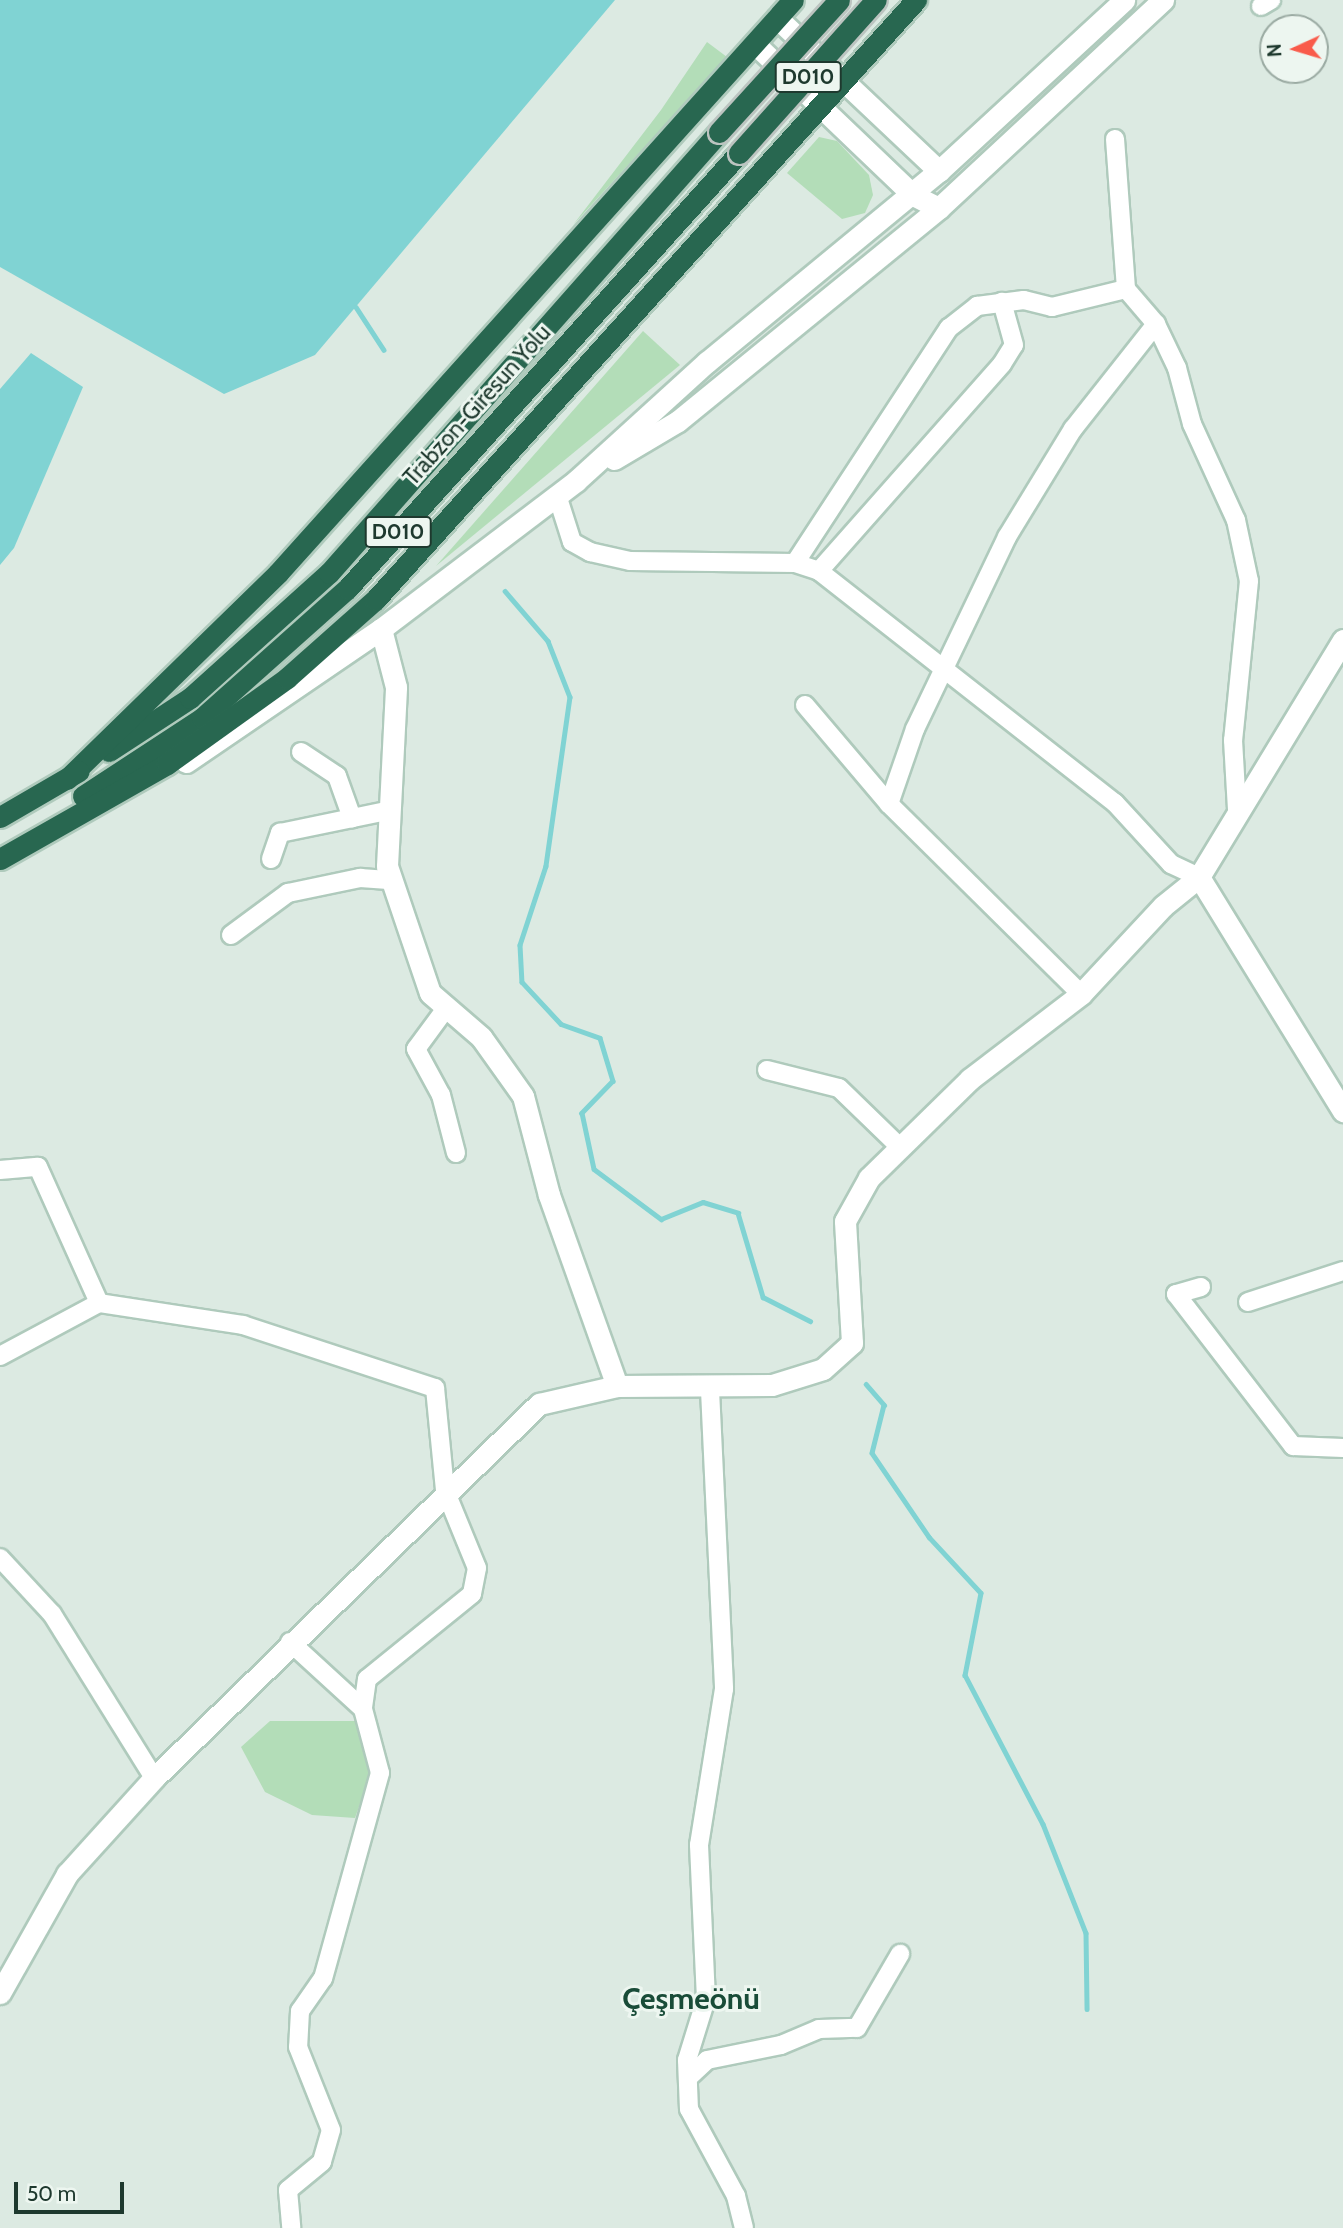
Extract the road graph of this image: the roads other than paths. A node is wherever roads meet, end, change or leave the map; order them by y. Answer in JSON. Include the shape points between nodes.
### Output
{"nodes":[{"id":1,"x":793,"y":0,"type":"edge"},
{"id":2,"x":839,"y":0,"type":"edge"},
{"id":3,"x":876,"y":0,"type":"edge"},
{"id":4,"x":916,"y":0,"type":"edge"},
{"id":5,"x":1124,"y":0,"type":"edge"},
{"id":6,"x":1163,"y":0,"type":"edge"},
{"id":7,"x":777,"y":18,"type":"junction"},
{"id":8,"x":755,"y":44,"type":"junction"},
{"id":9,"x":845,"y":79,"type":"junction"},
{"id":10,"x":821,"y":104,"type":"junction"},
{"id":11,"x":1115,"y":139,"type":"dead end"},
{"id":12,"x":939,"y":172,"type":"junction"},
{"id":13,"x":913,"y":195,"type":"junction"},
{"id":14,"x":939,"y":208,"type":"junction"},
{"id":15,"x":1126,"y":289,"type":"junction"},
{"id":16,"x":1002,"y":302,"type":"junction"},
{"id":17,"x":1156,"y":324,"type":"junction"},
{"id":18,"x":576,"y":481,"type":"junction"},
{"id":19,"x":557,"y":495,"type":"junction"},
{"id":20,"x":795,"y":563,"type":"junction"},
{"id":21,"x":820,"y":571,"type":"junction"},
{"id":22,"x":381,"y":629,"type":"junction"},
{"id":23,"x":1343,"y":639,"type":"edge"},
{"id":24,"x":947,"y":670,"type":"junction"},
{"id":25,"x":805,"y":705,"type":"dead end"},
{"id":26,"x":301,"y":752,"type":"dead end"},
{"id":27,"x":67,"y":779,"type":"junction"},
{"id":28,"x":889,"y":804,"type":"junction"},
{"id":29,"x":1237,"y":809,"type":"junction"},
{"id":30,"x":391,"y":810,"type":"junction"},
{"id":31,"x":0,"y":817,"type":"edge"},
{"id":32,"x":352,"y":818,"type":"junction"},
{"id":33,"x":0,"y":845,"type":"edge"},
{"id":34,"x":0,"y":859,"type":"edge"},
{"id":35,"x":271,"y":859,"type":"dead end"},
{"id":36,"x":0,"y":865,"type":"edge"},
{"id":37,"x":1199,"y":877,"type":"junction"},
{"id":38,"x":392,"y":880,"type":"junction"},
{"id":39,"x":231,"y":935,"type":"dead end"},
{"id":40,"x":1082,"y":994,"type":"junction"},
{"id":41,"x":447,"y":1007,"type":"junction"},
{"id":42,"x":767,"y":1070,"type":"dead end"},
{"id":43,"x":1343,"y":1111,"type":"edge"},
{"id":44,"x":901,"y":1149,"type":"junction"},
{"id":45,"x":456,"y":1153,"type":"dead end"},
{"id":46,"x":0,"y":1170,"type":"edge"},
{"id":47,"x":1343,"y":1270,"type":"edge"},
{"id":48,"x":1201,"y":1287,"type":"dead end"},
{"id":49,"x":1248,"y":1302,"type":"dead end"},
{"id":50,"x":99,"y":1303,"type":"junction"},
{"id":51,"x":0,"y":1356,"type":"edge"},
{"id":52,"x":617,"y":1386,"type":"junction"},
{"id":53,"x":710,"y":1390,"type":"junction"},
{"id":54,"x":1343,"y":1448,"type":"edge"},
{"id":55,"x":445,"y":1490,"type":"junction"},
{"id":56,"x":0,"y":1558,"type":"edge"},
{"id":57,"x":290,"y":1642,"type":"junction"},
{"id":58,"x":363,"y":1709,"type":"junction"},
{"id":59,"x":154,"y":1779,"type":"junction"},
{"id":60,"x":900,"y":1954,"type":"dead end"},
{"id":61,"x":7,"y":1965,"type":"edge"},
{"id":62,"x":0,"y":1993,"type":"edge"},
{"id":63,"x":688,"y":2078,"type":"junction"},
{"id":64,"x":291,"y":2228,"type":"edge"},
{"id":65,"x":744,"y":2228,"type":"edge"}],
"edges":[{"from":1,"to":7,"type":"highway"},
{"from":2,"to":27,"type":"highway","name":"Trabzon-Giresun Yolu","number":"D010","bridge":true,"via":[[329,573],[190,698]]},
{"from":3,"to":33,"type":"highway","name":"Trabzon-Giresun Yolu","number":"D010","bridge":true,"via":[[347,589],[201,718]]},
{"from":4,"to":9,"type":"highway"},
{"from":5,"to":12,"type":"street"},
{"from":6,"to":14,"type":"street"},
{"from":7,"to":8,"type":"highway"},
{"from":7,"to":9,"type":"street"},
{"from":8,"to":10,"type":"street"},
{"from":8,"to":27,"type":"highway","via":[[278,573]]},
{"from":9,"to":10,"type":"highway"},
{"from":9,"to":12,"type":"street"},
{"from":10,"to":13,"type":"street"},
{"from":10,"to":34,"type":"highway","via":[[375,600],[287,678],[167,764]]},
{"from":11,"to":15,"type":"street"},
{"from":12,"to":13,"type":"street"},
{"from":13,"to":14,"type":"street"},
{"from":13,"to":18,"type":"street","via":[[707,362]]},
{"from":14,"to":18,"type":"street","via":[[678,421]]},
{"from":15,"to":16,"type":"street","via":[[1052,307]]},
{"from":15,"to":17,"type":"street"},
{"from":16,"to":20,"type":"street","via":[[976,306],[949,328]]},
{"from":16,"to":21,"type":"street","via":[[1014,345],[1002,364]]},
{"from":17,"to":24,"type":"street","via":[[1036,488]]},
{"from":17,"to":29,"type":"street","via":[[1236,520],[1249,581],[1233,740]]},
{"from":18,"to":19,"type":"street"},
{"from":19,"to":20,"type":"street","via":[[572,542],[590,552],[630,561]]},
{"from":19,"to":22,"type":"street"},
{"from":20,"to":21,"type":"street"},
{"from":21,"to":24,"type":"street"},
{"from":22,"to":30,"type":"street","via":[[396,687]]},
{"from":22,"to":36,"type":"street","via":[[163,777]]},
{"from":23,"to":29,"type":"street"},
{"from":24,"to":28,"type":"street","via":[[915,729]]},
{"from":24,"to":37,"type":"street","via":[[1115,803],[1171,864]]},
{"from":25,"to":28,"type":"street"},
{"from":26,"to":32,"type":"street","via":[[337,776]]},
{"from":27,"to":31,"type":"highway","name":"Trabzon-Giresun Yolu","number":"D010"},
{"from":28,"to":40,"type":"street"},
{"from":29,"to":37,"type":"street"},
{"from":30,"to":32,"type":"street"},
{"from":30,"to":38,"type":"street","via":[[387,866]]},
{"from":32,"to":35,"type":"street","via":[[280,833]]},
{"from":37,"to":40,"type":"street","via":[[1163,906]]},
{"from":37,"to":43,"type":"street"},
{"from":38,"to":39,"type":"street","via":[[360,878],[288,894]]},
{"from":38,"to":41,"type":"street","via":[[430,992]]},
{"from":40,"to":44,"type":"street","via":[[970,1079]]},
{"from":41,"to":45,"type":"street","via":[[416,1049],[441,1095]]},
{"from":41,"to":52,"type":"street","via":[[481,1037],[523,1096],[549,1195]]},
{"from":42,"to":44,"type":"street","via":[[839,1088]]},
{"from":44,"to":53,"type":"street","via":[[869,1178],[845,1221],[852,1343],[823,1368],[772,1385]]},
{"from":46,"to":50,"type":"street","via":[[38,1167]]},
{"from":47,"to":49,"type":"street"},
{"from":48,"to":54,"type":"street","via":[[1176,1294],[1293,1446]]},
{"from":50,"to":51,"type":"street"},
{"from":50,"to":55,"type":"street","via":[[243,1325],[435,1388]]},
{"from":52,"to":53,"type":"street"},
{"from":52,"to":55,"type":"street","via":[[539,1404]]},
{"from":53,"to":63,"type":"street","via":[[724,1689],[699,1845],[706,1999]]},
{"from":55,"to":57,"type":"street"},
{"from":55,"to":58,"type":"street","via":[[477,1568],[472,1594],[367,1679]]},
{"from":56,"to":59,"type":"street","via":[[52,1614]]},
{"from":57,"to":58,"type":"street"},
{"from":57,"to":59,"type":"street"},
{"from":58,"to":64,"type":"street","via":[[380,1773],[323,1978],[300,2011],[298,2047],[331,2130],[321,2162],[288,2190]]},
{"from":59,"to":61,"type":"street","via":[[67,1874]]},
{"from":60,"to":63,"type":"street","via":[[857,2028],[819,2029],[781,2045],[707,2060]]},
{"from":61,"to":62,"type":"street"},
{"from":63,"to":65,"type":"street","via":[[689,2109],[736,2196]]}]}
